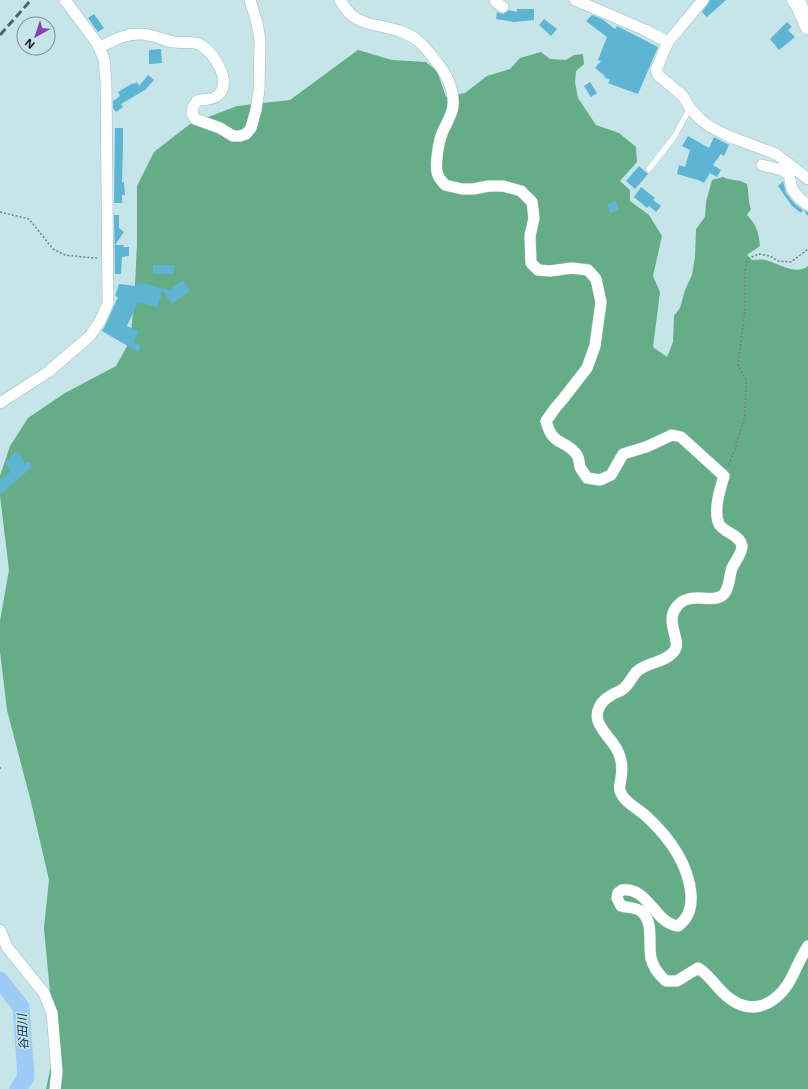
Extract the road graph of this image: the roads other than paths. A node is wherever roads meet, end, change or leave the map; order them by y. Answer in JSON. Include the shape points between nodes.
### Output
{"nodes":[{"id":1,"x":65,"y":0,"type":"edge"},
{"id":2,"x":250,"y":0,"type":"edge"},
{"id":3,"x":340,"y":0,"type":"edge"},
{"id":4,"x":575,"y":0,"type":"edge"},
{"id":5,"x":703,"y":0,"type":"edge"},
{"id":6,"x":795,"y":0,"type":"edge"},
{"id":7,"x":808,"y":26,"type":"edge"},
{"id":8,"x":668,"y":42,"type":"junction"},
{"id":9,"x":99,"y":48,"type":"junction"},
{"id":10,"x":690,"y":108,"type":"junction"},
{"id":11,"x":762,"y":165,"type":"dead end"},
{"id":12,"x":649,"y":169,"type":"dead end"},
{"id":13,"x":808,"y":179,"type":"edge"},
{"id":14,"x":808,"y":205,"type":"edge"},
{"id":15,"x":0,"y":403,"type":"edge"},
{"id":16,"x":0,"y":930,"type":"edge"},
{"id":17,"x":808,"y":946,"type":"edge"},
{"id":18,"x":55,"y":1089,"type":"edge"}],
"edges":[{"from":1,"to":9,"type":"street"},
{"from":2,"to":9,"type":"street","via":[[260,40],[259,90],[251,128],[240,136],[233,136],[195,118],[192,113],[196,101],[204,98],[213,99],[222,90],[224,83],[220,68],[200,44],[172,42],[152,35],[134,33],[114,39]]},
{"from":3,"to":17,"type":"street","via":[[355,19],[403,33],[419,41],[444,73],[453,93],[450,117],[442,132],[438,148],[437,175],[445,185],[473,190],[503,186],[521,191],[532,202],[534,218],[530,236],[531,263],[538,270],[588,270],[596,279],[601,302],[595,346],[587,368],[546,422],[549,432],[556,441],[577,456],[587,478],[600,480],[612,476],[623,454],[672,435],[681,436],[724,476],[718,499],[717,517],[720,525],[740,540],[742,547],[731,571],[728,587],[724,594],[717,598],[686,599],[676,608],[672,615],[677,644],[675,650],[640,669],[622,690],[604,699],[598,713],[598,720],[620,756],[619,788],[622,796],[673,844],[683,864],[690,888],[691,902],[688,914],[678,926],[672,925],[635,891],[622,890],[617,898],[621,906],[636,908],[646,917],[651,958],[659,976],[666,981],[677,981],[698,968],[729,998],[743,1006],[759,1007],[780,994]]},
{"from":4,"to":8,"type":"street"},
{"from":5,"to":8,"type":"street"},
{"from":6,"to":7,"type":"main road"},
{"from":8,"to":10,"type":"street","via":[[656,70],[658,75],[683,96]]},
{"from":9,"to":15,"type":"street","via":[[104,59],[106,82],[108,303],[90,336],[48,372]]},
{"from":10,"to":12,"type":"lane","via":[[674,137]]},
{"from":10,"to":13,"type":"street","via":[[709,126],[776,154]]},
{"from":11,"to":14,"type":"street","via":[[782,170],[789,176],[792,189]]},
{"from":16,"to":18,"type":"street","via":[[7,947],[42,990],[52,1013],[57,1072]]}]}
